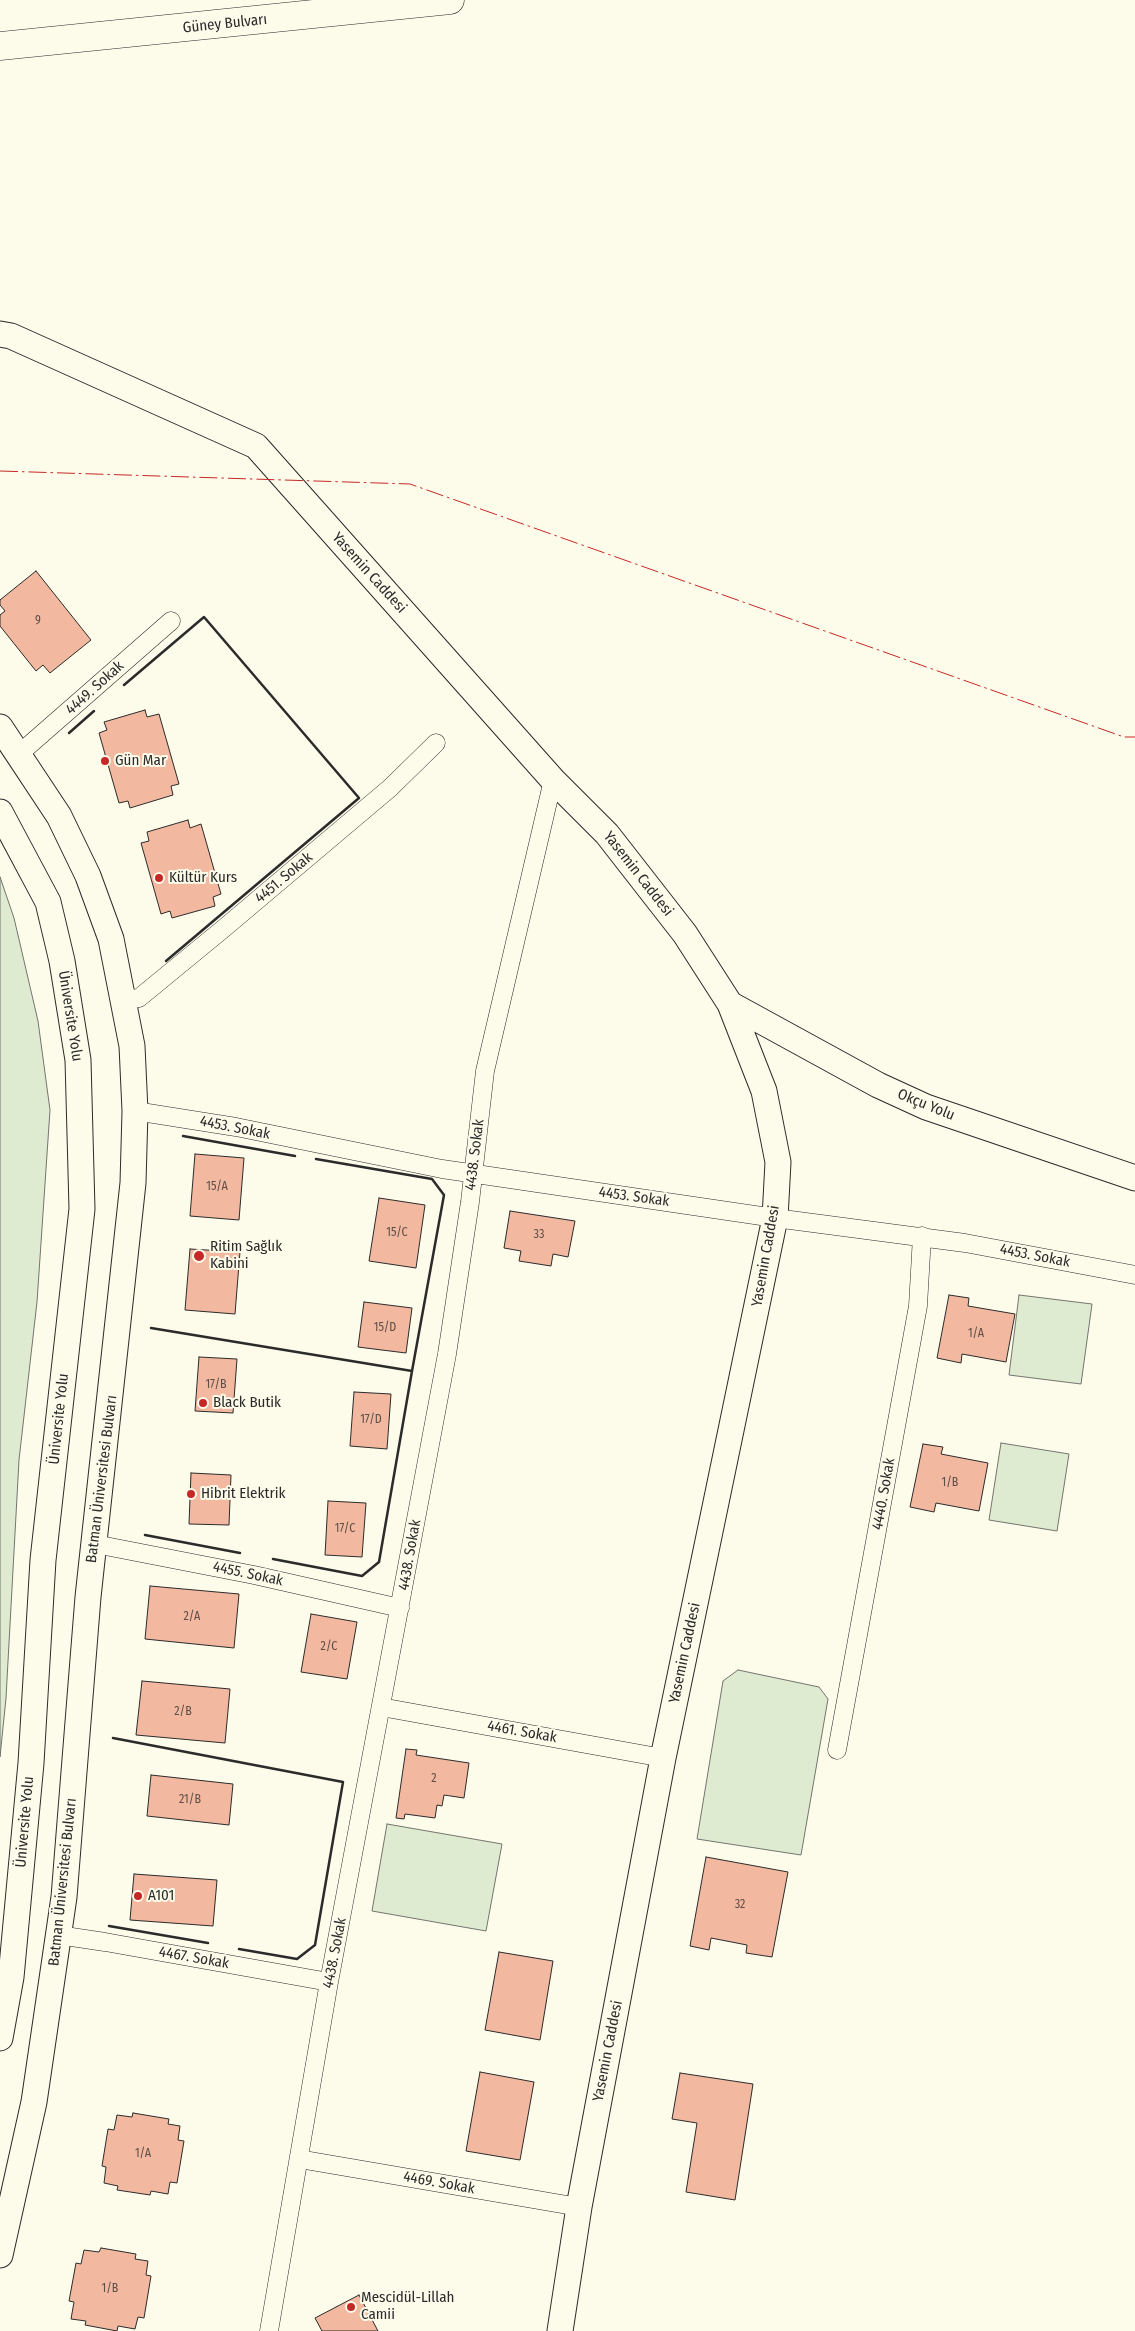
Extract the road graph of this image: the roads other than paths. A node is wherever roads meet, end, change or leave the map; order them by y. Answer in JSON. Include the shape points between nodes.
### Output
{"nodes":[{"id":1,"x":450,"y":0,"type":"edge"},
{"id":2,"x":0,"y":46,"type":"edge"},
{"id":3,"x":0,"y":334,"type":"edge"},
{"id":4,"x":171,"y":621,"type":"dead end"},
{"id":5,"x":0,"y":727,"type":"edge"},
{"id":6,"x":436,"y":743,"type":"dead end"},
{"id":7,"x":19,"y":754,"type":"junction"},
{"id":8,"x":553,"y":780,"type":"junction"},
{"id":9,"x":0,"y":812,"type":"edge"},
{"id":10,"x":123,"y":1000,"type":"junction"},
{"id":11,"x":730,"y":1004,"type":"junction"},
{"id":12,"x":135,"y":1111,"type":"junction"},
{"id":13,"x":473,"y":1174,"type":"junction"},
{"id":14,"x":1135,"y":1178,"type":"edge"},
{"id":15,"x":775,"y":1218,"type":"junction"},
{"id":16,"x":922,"y":1236,"type":"junction"},
{"id":17,"x":1135,"y":1275,"type":"edge"},
{"id":18,"x":95,"y":1544,"type":"junction"},
{"id":19,"x":400,"y":1608,"type":"junction"},
{"id":20,"x":381,"y":1707,"type":"junction"},
{"id":21,"x":837,"y":1750,"type":"dead end"},
{"id":22,"x":663,"y":1758,"type":"junction"},
{"id":23,"x":58,"y":1936,"type":"junction"},
{"id":24,"x":329,"y":1982,"type":"junction"},
{"id":25,"x":0,"y":2038,"type":"edge"},
{"id":26,"x":298,"y":2158,"type":"junction"},
{"id":27,"x":579,"y":2207,"type":"junction"},
{"id":28,"x":0,"y":2255,"type":"edge"},
{"id":29,"x":268,"y":2331,"type":"edge"},
{"id":30,"x":560,"y":2331,"type":"edge"}],
"edges":[{"from":1,"to":2,"type":"highway","name":"Güney Bulvarı"},
{"from":3,"to":8,"type":"main road","name":"Yasemin Caddesi","via":[[11,336],[256,446]]},
{"from":4,"to":7,"type":"street","name":"4449. Sokak"},
{"from":5,"to":7,"type":"main road","name":"Batman Üniversitesi Bulvarı"},
{"from":6,"to":10,"type":"street","name":"4451. Sokak","via":[[390,788],[224,929],[139,998]]},
{"from":7,"to":10,"type":"main road","name":"Batman Üniversitesi Bulvarı","via":[[58,816],[88,876],[111,939]]},
{"from":8,"to":11,"type":"main road","name":"Yasemin Caddesi","via":[[607,834],[685,934]]},
{"from":8,"to":13,"type":"street","name":"4438. Sokak","via":[[485,1071]]},
{"from":9,"to":25,"type":"main road","name":"Üniversite Yolu","via":[[48,902],[62,962],[78,1060],[82,1208],[43,1560],[31,1763],[12,1967]]},
{"from":10,"to":12,"type":"main road","name":"Batman Üniversitesi Bulvarı","via":[[132,1046]]},
{"from":11,"to":14,"type":"main road","name":"Okçu Yolu","via":[[878,1085],[926,1107]]},
{"from":11,"to":15,"type":"main road","name":"Yasemin Caddesi","via":[[765,1100],[778,1162]]},
{"from":12,"to":13,"type":"street","name":"4453. Sokak","via":[[236,1127],[363,1155]]},
{"from":12,"to":18,"type":"main road","name":"Batman Üniversitesi Bulvarı","via":[[132,1193]]},
{"from":13,"to":15,"type":"street","name":"4453. Sokak"},
{"from":13,"to":19,"type":"street","name":"4438. Sokak","via":[[447,1354]]},
{"from":15,"to":16,"type":"street","name":"4453. Sokak"},
{"from":15,"to":22,"type":"main road","name":"Yasemin Caddesi"},
{"from":16,"to":17,"type":"street","name":"4453. Sokak"},
{"from":16,"to":21,"type":"street","name":"4440. Sokak","via":[[918,1306]]},
{"from":18,"to":19,"type":"street","name":"4455. Sokak"},
{"from":18,"to":23,"type":"main road","name":"Batman Üniversitesi Bulvarı"},
{"from":19,"to":20,"type":"street","name":"4438. Sokak"},
{"from":20,"to":22,"type":"street","name":"4461. Sokak"},
{"from":20,"to":24,"type":"street","name":"4438. Sokak"},
{"from":22,"to":27,"type":"main road","name":"Yasemin Caddesi"},
{"from":23,"to":24,"type":"street","name":"4467. Sokak","via":[[115,1943]]},
{"from":23,"to":28,"type":"main road","name":"Batman Üniversitesi Bulvarı","via":[[34,2102]]},
{"from":24,"to":26,"type":"street","name":"4438. Sokak"},
{"from":26,"to":27,"type":"street","name":"4469. Sokak"},
{"from":26,"to":29,"type":"street","name":"4438. Sokak"},
{"from":27,"to":30,"type":"main road","name":"Yasemin Caddesi"}]}
